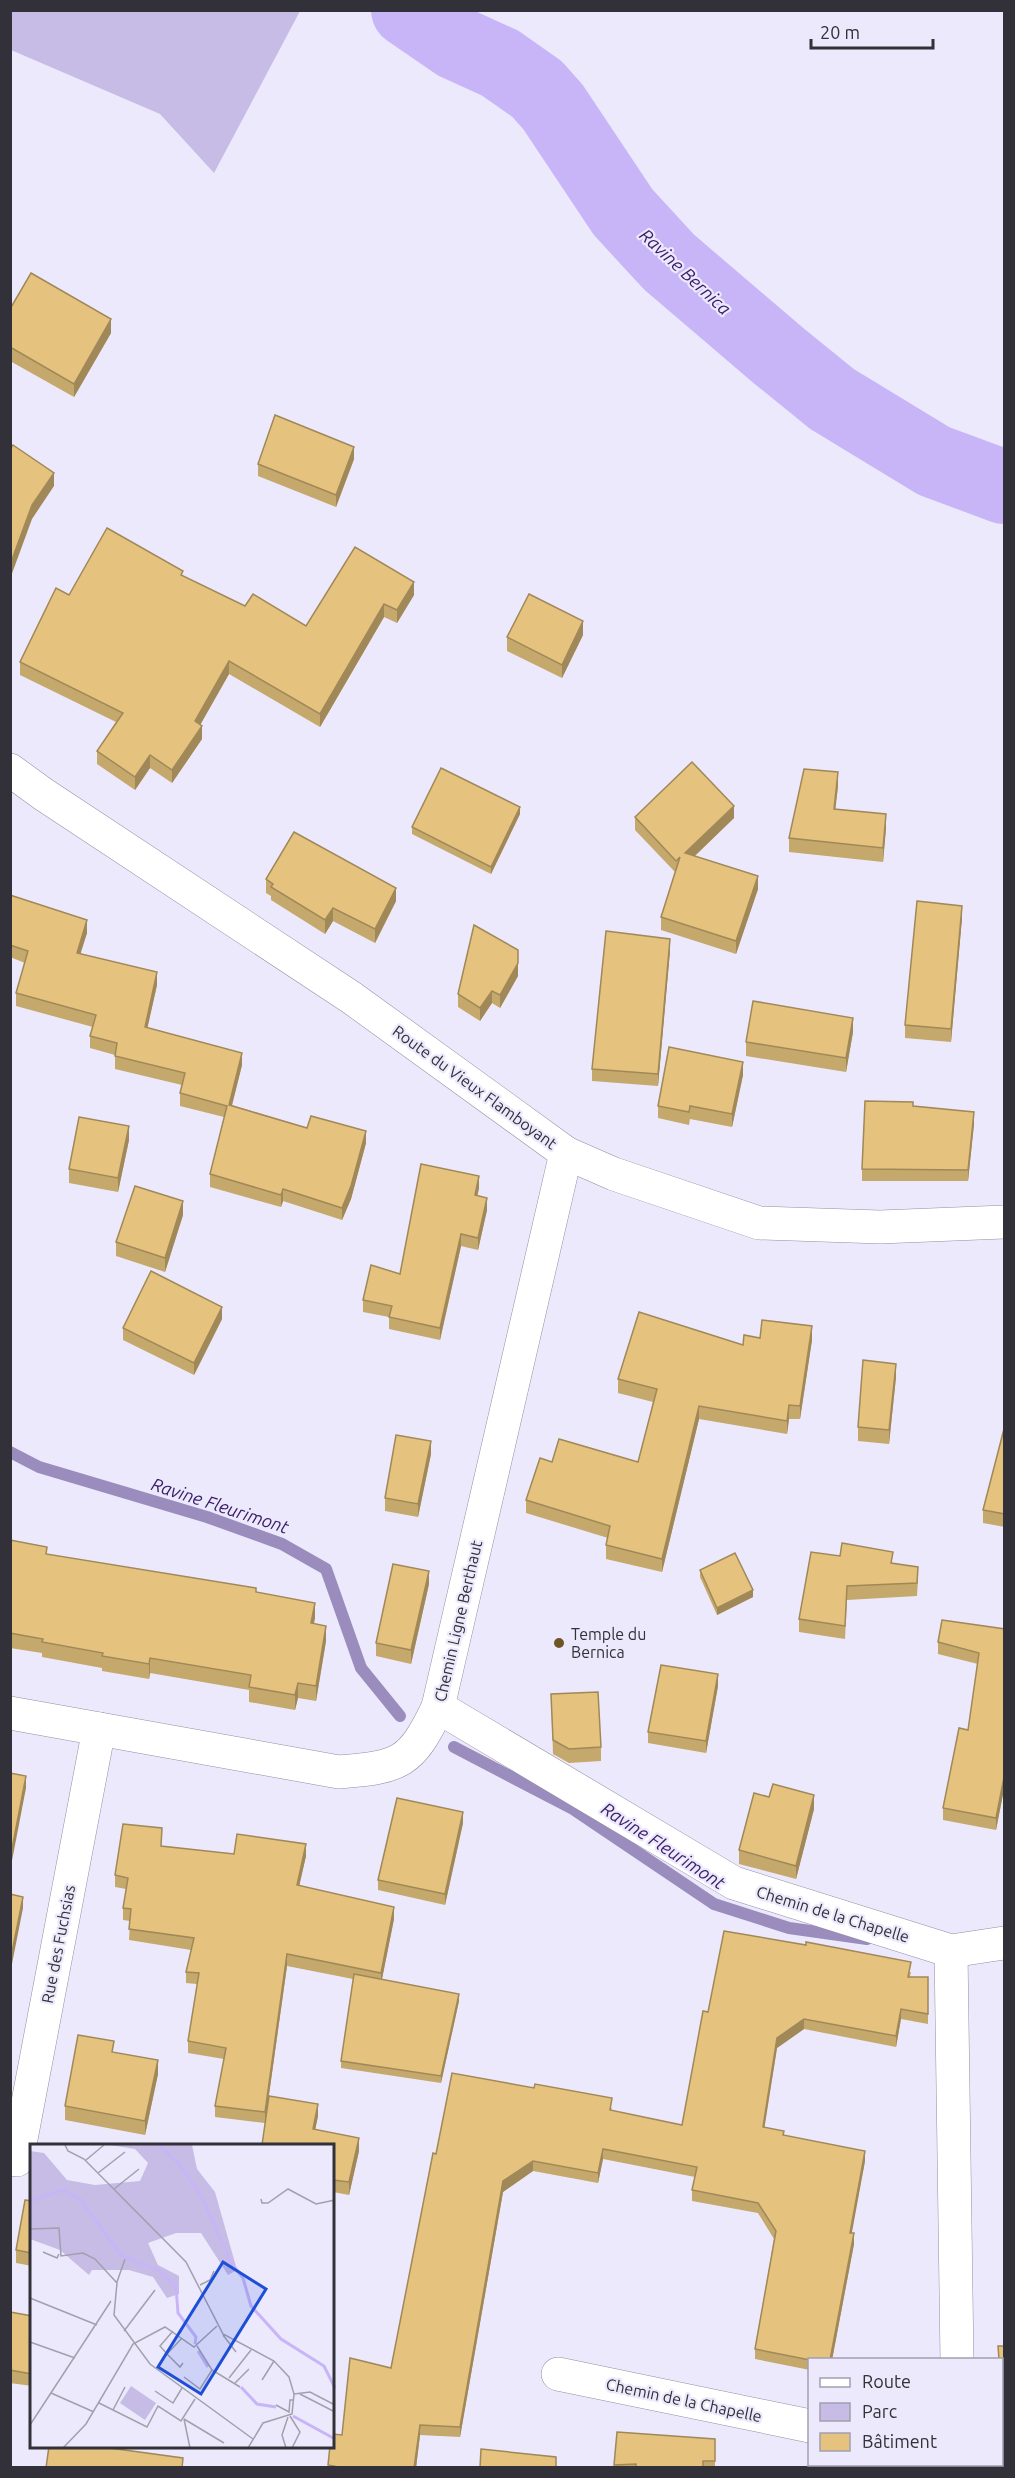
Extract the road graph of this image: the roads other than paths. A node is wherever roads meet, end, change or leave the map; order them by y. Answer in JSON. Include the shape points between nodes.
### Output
{"nodes":[{"id":1,"x":10,"y":770,"type":"edge"},
{"id":2,"x":566,"y":1153,"type":"junction"},
{"id":3,"x":1005,"y":1222,"type":"edge"},
{"id":4,"x":438,"y":1707,"type":"junction"},
{"id":5,"x":10,"y":1713,"type":"edge"},
{"id":6,"x":99,"y":1729,"type":"junction"},
{"id":7,"x":1005,"y":1943,"type":"edge"},
{"id":8,"x":951,"y":1951,"type":"junction"},
{"id":9,"x":20,"y":2161,"type":"edge"},
{"id":10,"x":957,"y":2358,"type":"edge"},
{"id":11,"x":558,"y":2374,"type":"dead end"},
{"id":12,"x":808,"y":2426,"type":"edge"}],
"edges":[{"from":1,"to":2,"type":"street","name":"Route du Vieux Flamboyant","via":[[352,998]]},
{"from":2,"to":3,"type":"street","name":"Route du Vieux Flamboyant","via":[[614,1174],[759,1223],[880,1227]]},
{"from":2,"to":4,"type":"street","name":"Chemin Ligne Berthaut"},
{"from":4,"to":6,"type":"street","name":"Chemin Ligne Berthaut","via":[[425,1735],[406,1758],[374,1769],[339,1772]]},
{"from":4,"to":8,"type":"street","name":"Chemin de la Chapelle","via":[[734,1883]]},
{"from":5,"to":6,"type":"street","name":"Chemin Ligne Berthaut"},
{"from":6,"to":9,"type":"street","name":"Rue des Fuchsias"},
{"from":7,"to":8,"type":"street","name":"Chemin de la Chapelle"},
{"from":8,"to":10,"type":"street"},
{"from":11,"to":12,"type":"street","name":"Chemin de la Chapelle"}]}
